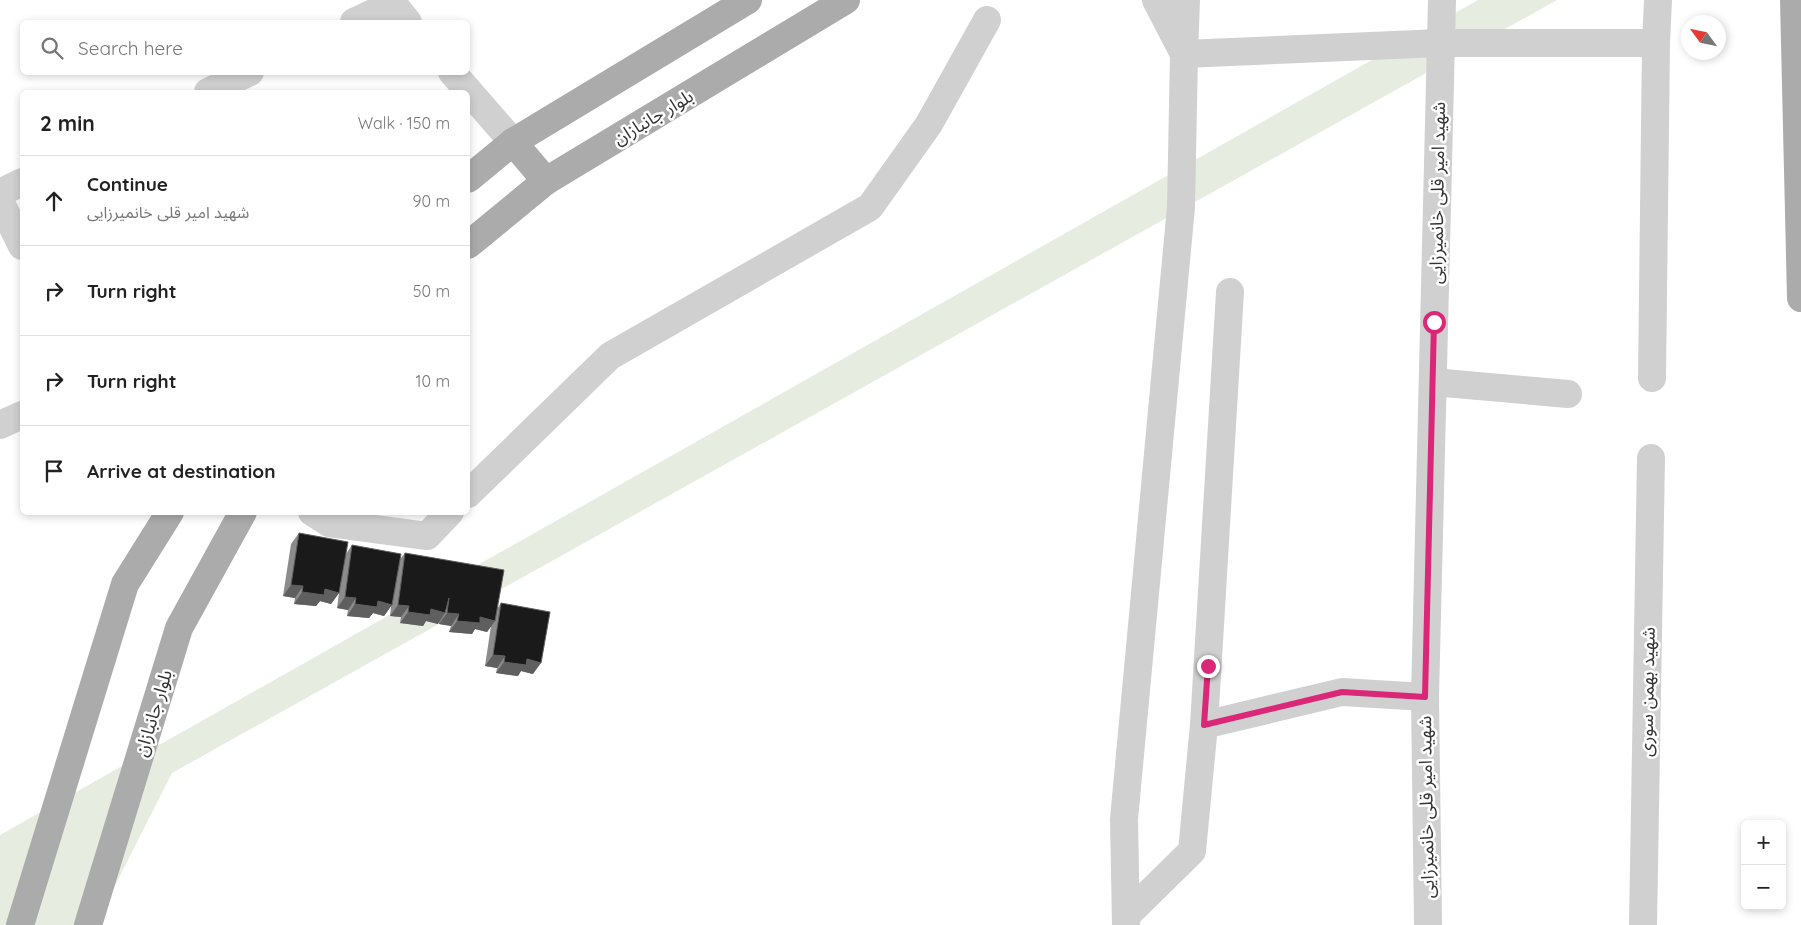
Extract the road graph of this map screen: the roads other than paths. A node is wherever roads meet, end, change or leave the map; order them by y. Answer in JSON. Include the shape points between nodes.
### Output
{"nodes":[{"id":1,"x":748,"y":0,"type":"edge"},
{"id":2,"x":846,"y":0,"type":"edge"},
{"id":3,"x":1156,"y":0,"type":"edge"},
{"id":4,"x":1186,"y":0,"type":"edge"},
{"id":5,"x":1442,"y":0,"type":"edge"},
{"id":6,"x":1658,"y":0,"type":"edge"},
{"id":7,"x":1794,"y":0,"type":"edge"},
{"id":8,"x":396,"y":9,"type":"edge"},
{"id":9,"x":360,"y":20,"type":"edge"},
{"id":10,"x":987,"y":20,"type":"dead end"},
{"id":11,"x":1440,"y":43,"type":"junction"},
{"id":12,"x":1656,"y":43,"type":"junction"},
{"id":13,"x":1184,"y":54,"type":"junction"},
{"id":14,"x":244,"y":75,"type":"edge"},
{"id":15,"x":455,"y":75,"type":"edge"},
{"id":16,"x":212,"y":90,"type":"edge"},
{"id":17,"x":468,"y":90,"type":"edge"},
{"id":18,"x":470,"y":93,"type":"edge"},
{"id":19,"x":513,"y":142,"type":"junction"},
{"id":20,"x":470,"y":177,"type":"edge"},
{"id":21,"x":546,"y":181,"type":"junction"},
{"id":22,"x":20,"y":183,"type":"edge"},
{"id":23,"x":0,"y":193,"type":"edge"},
{"id":24,"x":0,"y":201,"type":"edge"},
{"id":25,"x":20,"y":242,"type":"edge"},
{"id":26,"x":470,"y":243,"type":"edge"},
{"id":27,"x":1230,"y":292,"type":"dead end"},
{"id":28,"x":1801,"y":298,"type":"edge"},
{"id":29,"x":1652,"y":378,"type":"dead end"},
{"id":30,"x":1432,"y":382,"type":"junction"},
{"id":31,"x":1568,"y":394,"type":"dead end"},
{"id":32,"x":20,"y":416,"type":"edge"},
{"id":33,"x":0,"y":425,"type":"edge"},
{"id":34,"x":1651,"y":458,"type":"dead end"},
{"id":35,"x":470,"y":492,"type":"edge"},
{"id":36,"x":168,"y":515,"type":"edge"},
{"id":37,"x":241,"y":515,"type":"edge"},
{"id":38,"x":317,"y":515,"type":"edge"},
{"id":39,"x":447,"y":515,"type":"edge"},
{"id":40,"x":1425,"y":697,"type":"junction"},
{"id":41,"x":1204,"y":725,"type":"junction"},
{"id":42,"x":1126,"y":920,"type":"edge"},
{"id":43,"x":20,"y":925,"type":"edge"},
{"id":44,"x":88,"y":925,"type":"edge"},
{"id":45,"x":1428,"y":925,"type":"edge"},
{"id":46,"x":1643,"y":925,"type":"edge"}],
"edges":[{"from":1,"to":19,"type":"main road"},
{"from":2,"to":21,"type":"main road","name":"بلوار جانبازان"},
{"from":3,"to":13,"type":"street"},
{"from":4,"to":13,"type":"street"},
{"from":5,"to":11,"type":"street","name":"شهید امیر قلی خانمیرزایی"},
{"from":6,"to":12,"type":"street"},
{"from":7,"to":28,"type":"main road"},
{"from":8,"to":9,"type":"street"},
{"from":10,"to":35,"type":"street","via":[[929,124],[870,207],[610,356]]},
{"from":11,"to":12,"type":"street"},
{"from":11,"to":13,"type":"street"},
{"from":11,"to":30,"type":"street","name":"شهید امیر قلی خانمیرزایی"},
{"from":12,"to":29,"type":"street"},
{"from":13,"to":42,"type":"street","via":[[1181,207],[1124,819]]},
{"from":14,"to":16,"type":"street"},
{"from":15,"to":17,"type":"street"},
{"from":18,"to":19,"type":"street"},
{"from":19,"to":20,"type":"main road"},
{"from":19,"to":21,"type":"main road"},
{"from":21,"to":26,"type":"main road","name":"بلوار جانبازان"},
{"from":22,"to":23,"type":"street"},
{"from":24,"to":25,"type":"street"},
{"from":27,"to":41,"type":"street"},
{"from":30,"to":31,"type":"street"},
{"from":30,"to":40,"type":"street","name":"شهید امیر قلی خانمیرزایی"},
{"from":32,"to":33,"type":"street"},
{"from":34,"to":46,"type":"street","name":"شهید بهمن سوری"},
{"from":36,"to":43,"type":"main road","via":[[126,584]]},
{"from":37,"to":44,"type":"main road","name":"بلوار جانبازان","via":[[179,628]]},
{"from":38,"to":39,"type":"street","via":[[329,523],[427,536]]},
{"from":40,"to":41,"type":"street","via":[[1342,692]]},
{"from":40,"to":45,"type":"street","name":"شهید امیر قلی خانمیرزایی"},
{"from":41,"to":42,"type":"street","via":[[1192,851]]}]}
